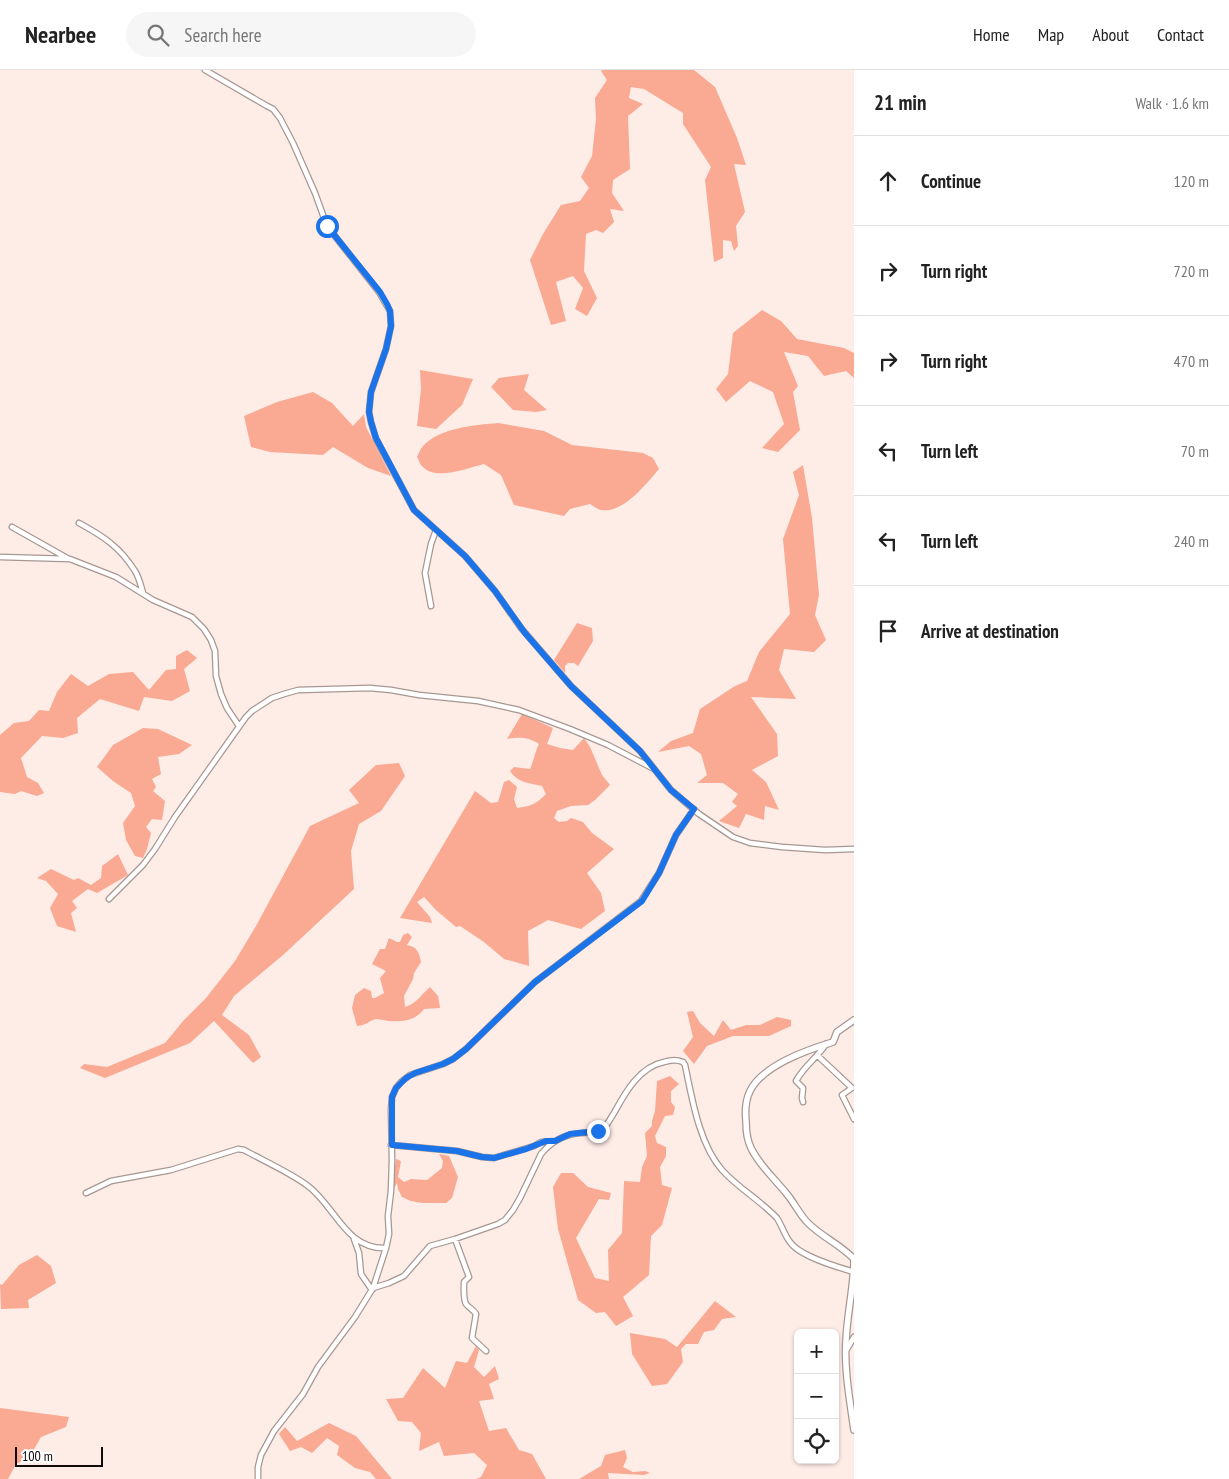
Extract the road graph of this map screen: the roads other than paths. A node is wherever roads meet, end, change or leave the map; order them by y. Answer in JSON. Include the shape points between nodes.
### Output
{"nodes":[{"id":1,"x":205,"y":70,"type":"edge"},
{"id":2,"x":79,"y":523,"type":"dead end"},
{"id":3,"x":12,"y":527,"type":"dead end"},
{"id":4,"x":436,"y":530,"type":"junction"},
{"id":5,"x":0,"y":557,"type":"edge"},
{"id":6,"x":70,"y":559,"type":"junction"},
{"id":7,"x":143,"y":593,"type":"junction"},
{"id":8,"x":431,"y":606,"type":"dead end"},
{"id":9,"x":239,"y":726,"type":"junction"},
{"id":10,"x":655,"y":770,"type":"junction"},
{"id":11,"x":694,"y":809,"type":"junction"},
{"id":12,"x":854,"y":849,"type":"edge"},
{"id":13,"x":109,"y":899,"type":"dead end"},
{"id":14,"x":854,"y":1020,"type":"edge"},
{"id":15,"x":827,"y":1044,"type":"junction"},
{"id":16,"x":818,"y":1056,"type":"junction"},
{"id":17,"x":804,"y":1102,"type":"dead end"},
{"id":18,"x":854,"y":1119,"type":"edge"},
{"id":19,"x":555,"y":1141,"type":"junction"},
{"id":20,"x":392,"y":1145,"type":"junction"},
{"id":21,"x":86,"y":1193,"type":"dead end"},
{"id":22,"x":354,"y":1238,"type":"junction"},
{"id":23,"x":455,"y":1239,"type":"junction"},
{"id":24,"x":386,"y":1248,"type":"junction"},
{"id":25,"x":854,"y":1258,"type":"edge"},
{"id":26,"x":854,"y":1272,"type":"edge"},
{"id":27,"x":373,"y":1289,"type":"junction"},
{"id":28,"x":854,"y":1337,"type":"edge"},
{"id":29,"x":846,"y":1350,"type":"junction"},
{"id":30,"x":486,"y":1351,"type":"dead end"},
{"id":31,"x":852,"y":1407,"type":"edge"},
{"id":32,"x":854,"y":1430,"type":"edge"},
{"id":33,"x":258,"y":1479,"type":"edge"}],
"edges":[{"from":1,"to":4,"type":"street","via":[[273,109],[280,118],[327,226],[387,304],[391,326],[371,392],[371,422],[408,501]]},
{"from":2,"to":7,"type":"street","via":[[105,537],[119,550],[136,572]]},
{"from":3,"to":6,"type":"street"},
{"from":4,"to":8,"type":"street","via":[[425,573]]},
{"from":4,"to":10,"type":"street","via":[[479,571],[525,633],[571,686],[640,751]]},
{"from":5,"to":6,"type":"street"},
{"from":6,"to":7,"type":"street","via":[[116,577]]},
{"from":7,"to":9,"type":"street","via":[[192,617],[204,629],[214,651],[221,694]]},
{"from":9,"to":10,"type":"street","via":[[252,711],[278,696],[298,690],[391,690],[478,701],[519,710],[588,736]]},
{"from":9,"to":13,"type":"street","via":[[155,849]]},
{"from":10,"to":11,"type":"street","via":[[671,790]]},
{"from":11,"to":12,"type":"street","via":[[718,828],[750,843]]},
{"from":11,"to":20,"type":"street","via":[[676,835],[642,901],[535,982],[453,1059],[410,1075],[401,1082],[392,1097]]},
{"from":14,"to":15,"type":"street"},
{"from":15,"to":16,"type":"street"},
{"from":15,"to":25,"type":"street","via":[[796,1055],[760,1077],[747,1097],[746,1127],[750,1146],[758,1160],[802,1216]]},
{"from":16,"to":17,"type":"street","via":[[796,1080],[803,1088]]},
{"from":16,"to":18,"type":"street","via":[[852,1088],[842,1095]]},
{"from":19,"to":20,"type":"street","via":[[494,1158]]},
{"from":19,"to":23,"type":"street","via":[[541,1154],[520,1198],[505,1220]]},
{"from":19,"to":26,"type":"street","via":[[570,1134],[598,1131],[608,1123],[642,1073],[660,1063],[683,1062],[701,1129],[721,1169],[777,1218],[795,1248]]},
{"from":20,"to":24,"type":"street"},
{"from":21,"to":22,"type":"street","via":[[111,1181],[171,1170],[238,1149],[310,1187]]},
{"from":22,"to":24,"type":"street","via":[[371,1247]]},
{"from":22,"to":27,"type":"street","via":[[361,1274]]},
{"from":23,"to":27,"type":"street","via":[[430,1246],[404,1276]]},
{"from":23,"to":30,"type":"street","via":[[469,1277],[464,1282],[466,1304],[476,1314],[472,1338]]},
{"from":24,"to":27,"type":"street"},
{"from":25,"to":26,"type":"street"},
{"from":26,"to":29,"type":"street"},
{"from":27,"to":33,"type":"street","via":[[303,1394],[269,1438],[261,1455]]},
{"from":28,"to":29,"type":"street"},
{"from":29,"to":31,"type":"street"},
{"from":31,"to":32,"type":"street"}]}
